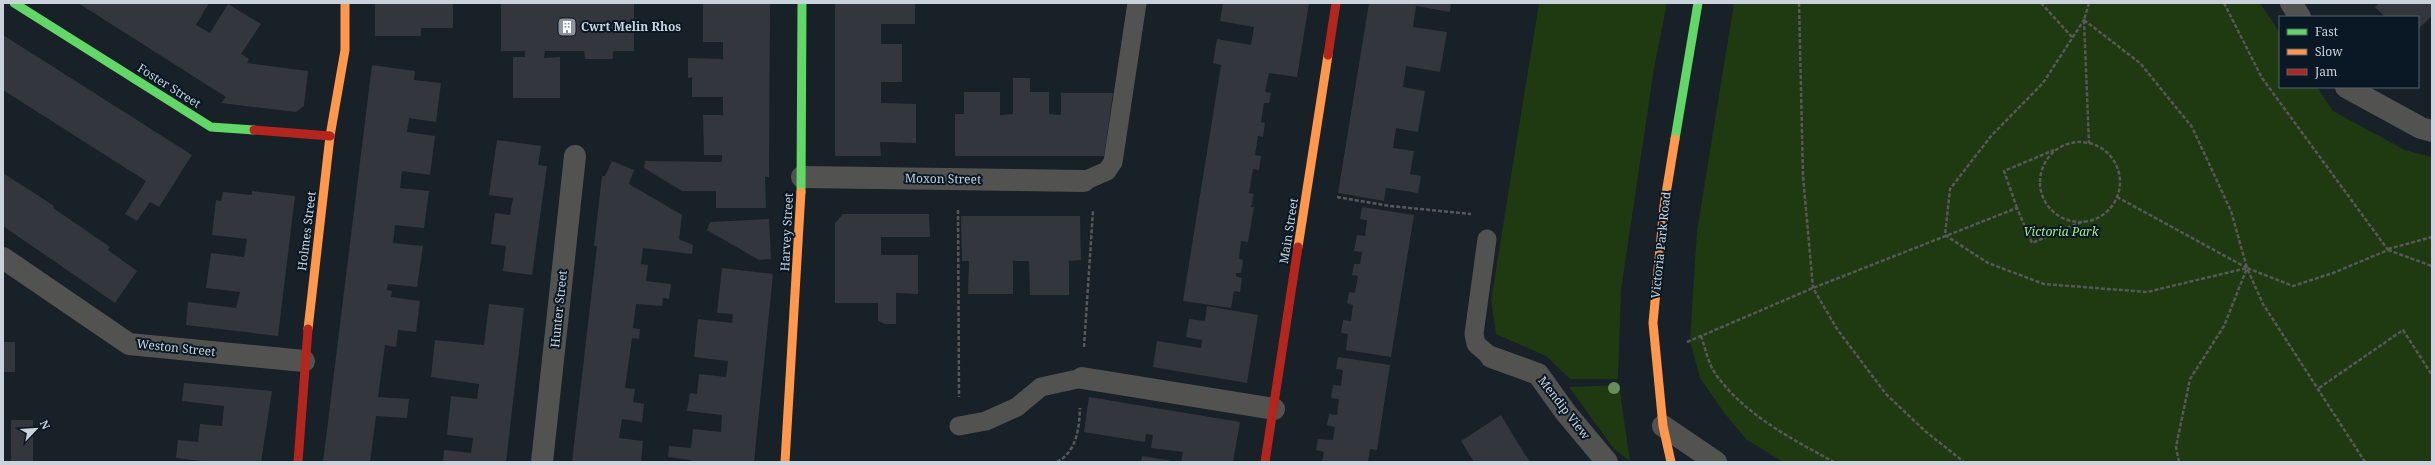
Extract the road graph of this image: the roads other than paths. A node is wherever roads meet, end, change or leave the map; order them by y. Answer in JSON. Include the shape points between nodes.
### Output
{"nodes":[{"id":1,"x":14,"y":3,"type":"edge"},
{"id":2,"x":345,"y":3,"type":"edge"},
{"id":3,"x":802,"y":3,"type":"edge"},
{"id":4,"x":1137,"y":3,"type":"edge"},
{"id":5,"x":1336,"y":3,"type":"edge"},
{"id":6,"x":1698,"y":3,"type":"edge"},
{"id":7,"x":2291,"y":3,"type":"edge"},
{"id":8,"x":2299,"y":16,"type":"edge"},
{"id":9,"x":2348,"y":88,"type":"edge"},
{"id":10,"x":2432,"y":131,"type":"edge"},
{"id":11,"x":330,"y":136,"type":"junction"},
{"id":12,"x":575,"y":156,"type":"dead end"},
{"id":13,"x":802,"y":177,"type":"junction"},
{"id":14,"x":1090,"y":179,"type":"joint"},
{"id":15,"x":1487,"y":239,"type":"road end"},
{"id":16,"x":3,"y":258,"type":"edge"},
{"id":17,"x":1490,"y":357,"type":"joint"},
{"id":18,"x":304,"y":361,"type":"junction"},
{"id":19,"x":1082,"y":378,"type":"joint"},
{"id":20,"x":1274,"y":409,"type":"junction"},
{"id":21,"x":959,"y":426,"type":"road end"},
{"id":22,"x":1663,"y":426,"type":"junction"},
{"id":23,"x":298,"y":462,"type":"edge"},
{"id":24,"x":542,"y":462,"type":"edge"},
{"id":25,"x":785,"y":462,"type":"edge"},
{"id":26,"x":1265,"y":462,"type":"edge"},
{"id":27,"x":1607,"y":462,"type":"edge"},
{"id":28,"x":1671,"y":462,"type":"edge"},
{"id":29,"x":1716,"y":462,"type":"edge"}],
"edges":[{"from":1,"to":11,"type":"street","name":"Foster Street","via":[[211,127]]},
{"from":2,"to":11,"type":"street","name":"Holmes Street","via":[[345,50]]},
{"from":3,"to":13,"type":"street","name":"Harvey Street"},
{"from":4,"to":14,"type":"lane","via":[[1113,162],[1107,171]]},
{"from":5,"to":20,"type":"street","name":"Main Street"},
{"from":6,"to":22,"type":"street","name":"Victoria Park Road","via":[[1664,206],[1652,323]]},
{"from":7,"to":8,"type":"street"},
{"from":9,"to":10,"type":"street","via":[[2421,128]]},
{"from":11,"to":18,"type":"street","name":"Holmes Street"},
{"from":12,"to":24,"type":"street","name":"Hunter Street"},
{"from":13,"to":14,"type":"street","name":"Moxon Street"},
{"from":13,"to":25,"type":"street","name":"Harvey Street"},
{"from":15,"to":17,"type":"lane","via":[[1474,334],[1476,344]]},
{"from":16,"to":18,"type":"street","name":"Weston Street","via":[[129,344]]},
{"from":17,"to":27,"type":"street","name":"Mendip View","via":[[1538,374],[1566,413]]},
{"from":18,"to":23,"type":"street","name":"Holmes Street"},
{"from":19,"to":20,"type":"street"},
{"from":19,"to":21,"type":"lane","via":[[1042,387],[1016,407],[986,421]]},
{"from":20,"to":26,"type":"street","name":"Main Street"},
{"from":22,"to":28,"type":"street","name":"Victoria Park Road"},
{"from":22,"to":29,"type":"street"}]}
